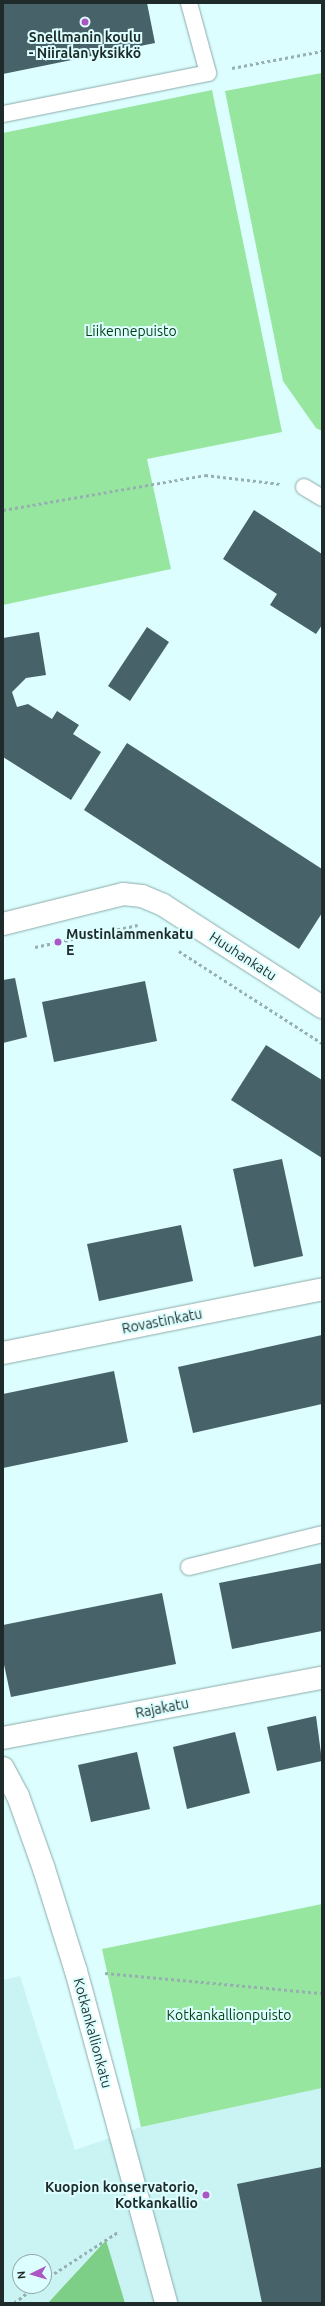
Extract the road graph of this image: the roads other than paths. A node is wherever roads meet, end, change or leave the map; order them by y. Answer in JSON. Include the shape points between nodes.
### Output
{"nodes":[{"id":1,"x":191,"y":4,"type":"edge"},
{"id":2,"x":3,"y":114,"type":"edge"},
{"id":3,"x":304,"y":487,"type":"road end"},
{"id":4,"x":322,"y":498,"type":"edge"},
{"id":5,"x":3,"y":924,"type":"edge"},
{"id":6,"x":322,"y":1007,"type":"edge"},
{"id":7,"x":322,"y":1289,"type":"edge"},
{"id":8,"x":3,"y":1353,"type":"edge"},
{"id":9,"x":322,"y":1534,"type":"edge"},
{"id":10,"x":189,"y":1567,"type":"dead end"},
{"id":11,"x":322,"y":1678,"type":"edge"},
{"id":12,"x":3,"y":1738,"type":"edge"},
{"id":13,"x":3,"y":1768,"type":"edge"},
{"id":14,"x":166,"y":2303,"type":"edge"}],
"edges":[{"from":1,"to":2,"type":"lane","via":[[208,73]]},
{"from":3,"to":4,"type":"lane"},
{"from":5,"to":6,"type":"street","name":"Huuhankatu","via":[[123,894],[142,896],[163,905]]},
{"from":7,"to":8,"type":"street","name":"Rovastinkatu"},
{"from":9,"to":10,"type":"lane"},
{"from":11,"to":12,"type":"street","name":"Rajakatu"},
{"from":13,"to":14,"type":"street","name":"Kotkankallionkatu","via":[[18,1796],[42,1862],[76,1971]]}]}
